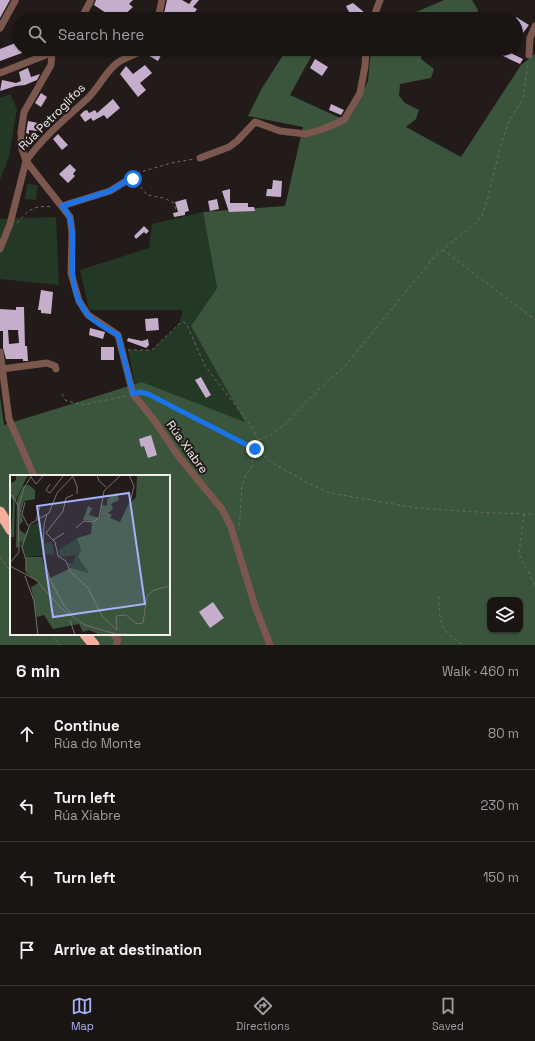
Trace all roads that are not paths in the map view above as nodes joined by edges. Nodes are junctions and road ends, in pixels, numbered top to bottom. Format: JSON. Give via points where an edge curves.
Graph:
{"nodes":[{"id":1,"x":91,"y":0,"type":"edge"},
{"id":2,"x":162,"y":0,"type":"edge"},
{"id":3,"x":380,"y":0,"type":"edge"},
{"id":4,"x":15,"y":1,"type":"edge"},
{"id":5,"x":85,"y":12,"type":"edge"},
{"id":6,"x":159,"y":12,"type":"edge"},
{"id":7,"x":376,"y":12,"type":"edge"},
{"id":8,"x":535,"y":26,"type":"edge"},
{"id":9,"x":0,"y":28,"type":"edge"},
{"id":10,"x":529,"y":55,"type":"road end"},
{"id":11,"x":47,"y":56,"type":"edge"},
{"id":12,"x":52,"y":56,"type":"edge"},
{"id":13,"x":135,"y":56,"type":"edge"},
{"id":14,"x":366,"y":56,"type":"edge"},
{"id":15,"x":0,"y":74,"type":"edge"},
{"id":16,"x":200,"y":158,"type":"road end"},
{"id":17,"x":26,"y":161,"type":"junction"},
{"id":18,"x":131,"y":178,"type":"road end"},
{"id":19,"x":62,"y":206,"type":"junction"},
{"id":20,"x":0,"y":249,"type":"edge"},
{"id":21,"x":0,"y":352,"type":"edge"},
{"id":22,"x":2,"y":369,"type":"junction"},
{"id":23,"x":56,"y":369,"type":"dead end"},
{"id":24,"x":34,"y":475,"type":"edge"},
{"id":25,"x":0,"y":512,"type":"edge"},
{"id":26,"x":10,"y":528,"type":"edge"},
{"id":27,"x":86,"y":635,"type":"edge"},
{"id":28,"x":114,"y":635,"type":"edge"},
{"id":29,"x":94,"y":645,"type":"edge"},
{"id":30,"x":116,"y":645,"type":"edge"},
{"id":31,"x":270,"y":645,"type":"edge"}],
"edges":[{"from":1,"to":5,"type":"street"},
{"from":2,"to":6,"type":"street"},
{"from":3,"to":7,"type":"street"},
{"from":4,"to":9,"type":"street"},
{"from":8,"to":10,"type":"street","via":[[530,38]]},
{"from":11,"to":15,"type":"street"},
{"from":12,"to":17,"type":"street","name":"Rúa Petroglifos","via":[[51,65],[24,112],[21,132]]},
{"from":13,"to":17,"type":"street","name":"Rúa Petroglifos","via":[[117,63],[87,99],[60,122]]},
{"from":14,"to":16,"type":"street","via":[[360,93],[344,120],[306,134],[280,131],[255,122],[229,147]]},
{"from":17,"to":19,"type":"street","name":"Rúa Xiabre"},
{"from":17,"to":20,"type":"street","via":[[10,224]]},
{"from":18,"to":19,"type":"street","via":[[110,191]]},
{"from":19,"to":31,"type":"street","name":"Rúa Xiabre","via":[[70,217],[71,273],[79,301],[88,315],[118,335],[133,394],[178,457],[222,509],[231,527],[255,606]]},
{"from":21,"to":22,"type":"street"},
{"from":22,"to":23,"type":"street","via":[[47,363]]},
{"from":22,"to":24,"type":"street","via":[[9,419]]},
{"from":25,"to":26,"type":"highway"},
{"from":27,"to":29,"type":"highway"},
{"from":28,"to":30,"type":"street","via":[[118,640]]}]}
